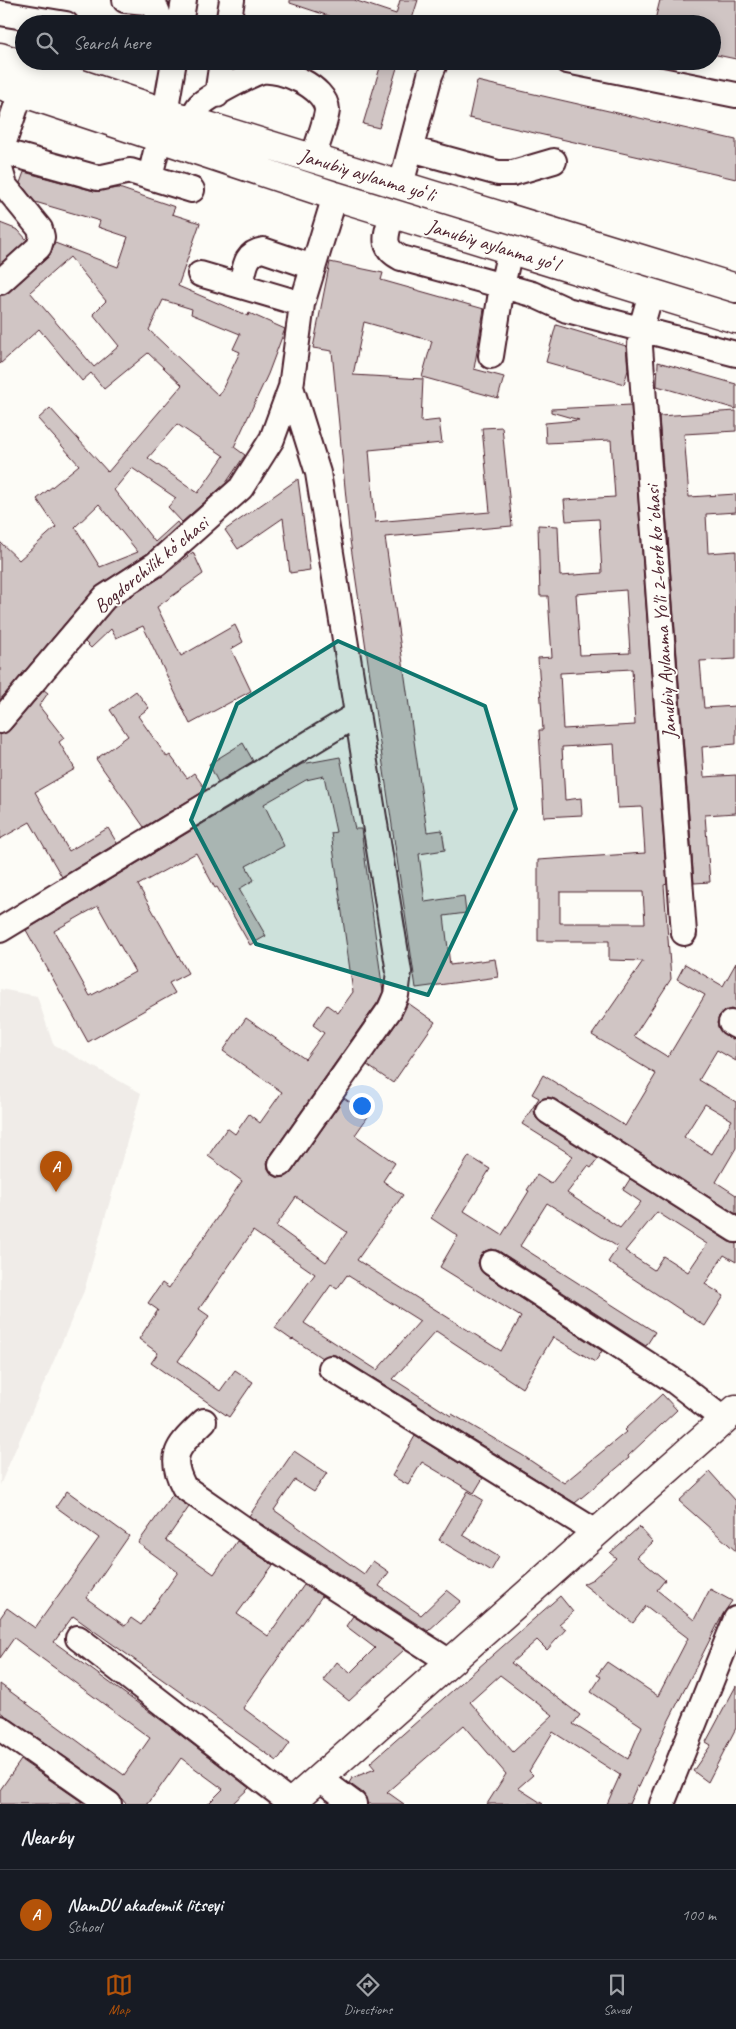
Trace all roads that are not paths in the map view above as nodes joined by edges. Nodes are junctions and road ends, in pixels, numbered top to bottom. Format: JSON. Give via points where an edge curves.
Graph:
{"nodes":[{"id":1,"x":125,"y":0,"type":"edge"},
{"id":2,"x":184,"y":0,"type":"edge"},
{"id":3,"x":232,"y":0,"type":"edge"},
{"id":4,"x":0,"y":12,"type":"edge"},
{"id":5,"x":16,"y":15,"type":"edge"},
{"id":6,"x":158,"y":15,"type":"edge"},
{"id":7,"x":182,"y":15,"type":"edge"},
{"id":8,"x":230,"y":15,"type":"edge"},
{"id":9,"x":0,"y":57,"type":"edge"},
{"id":10,"x":15,"y":63,"type":"edge"},
{"id":11,"x":31,"y":70,"type":"edge"},
{"id":12,"x":172,"y":70,"type":"edge"},
{"id":13,"x":221,"y":70,"type":"edge"},
{"id":14,"x":432,"y":70,"type":"edge"},
{"id":15,"x":612,"y":70,"type":"edge"},
{"id":16,"x":11,"y":89,"type":"edge"},
{"id":17,"x":217,"y":95,"type":"junction"},
{"id":18,"x":736,"y":95,"type":"edge"},
{"id":19,"x":191,"y":121,"type":"junction"},
{"id":20,"x":162,"y":125,"type":"junction"},
{"id":21,"x":2,"y":149,"type":"edge"},
{"id":22,"x":410,"y":149,"type":"junction"},
{"id":23,"x":314,"y":158,"type":"junction"},
{"id":24,"x":554,"y":160,"type":"dead end"},
{"id":25,"x":150,"y":177,"type":"junction"},
{"id":26,"x":401,"y":185,"type":"junction"},
{"id":27,"x":192,"y":190,"type":"dead end"},
{"id":28,"x":334,"y":196,"type":"junction"},
{"id":29,"x":392,"y":214,"type":"junction"},
{"id":30,"x":510,"y":250,"type":"junction"},
{"id":31,"x":313,"y":267,"type":"junction"},
{"id":32,"x":200,"y":274,"type":"dead end"},
{"id":33,"x":0,"y":282,"type":"edge"},
{"id":34,"x":241,"y":286,"type":"junction"},
{"id":35,"x":502,"y":286,"type":"junction"},
{"id":36,"x":736,"y":288,"type":"edge"},
{"id":37,"x":651,"y":293,"type":"junction"},
{"id":38,"x":302,"y":304,"type":"junction"},
{"id":39,"x":736,"y":318,"type":"edge"},
{"id":40,"x":641,"y":328,"type":"junction"},
{"id":41,"x":736,"y":354,"type":"edge"},
{"id":42,"x":491,"y":356,"type":"dead end"},
{"id":43,"x":291,"y":386,"type":"junction"},
{"id":44,"x":356,"y":715,"type":"junction"},
{"id":45,"x":0,"y":720,"type":"edge"},
{"id":46,"x":0,"y":930,"type":"edge"},
{"id":47,"x":684,"y":933,"type":"dead end"},
{"id":48,"x":548,"y":1111,"type":"dead end"},
{"id":49,"x":281,"y":1164,"type":"dead end"},
{"id":50,"x":736,"y":1230,"type":"edge"},
{"id":51,"x":492,"y":1263,"type":"dead end"},
{"id":52,"x":331,"y":1368,"type":"dead end"},
{"id":53,"x":729,"y":1414,"type":"edge"},
{"id":54,"x":204,"y":1421,"type":"dead end"},
{"id":55,"x":596,"y":1532,"type":"junction"},
{"id":56,"x":736,"y":1619,"type":"edge"},
{"id":57,"x":78,"y":1638,"type":"dead end"},
{"id":58,"x":450,"y":1662,"type":"junction"},
{"id":59,"x":0,"y":1728,"type":"edge"},
{"id":60,"x":319,"y":1778,"type":"junction"},
{"id":61,"x":109,"y":1804,"type":"edge"},
{"id":62,"x":291,"y":1804,"type":"edge"},
{"id":63,"x":354,"y":1804,"type":"edge"},
{"id":64,"x":662,"y":1804,"type":"edge"}],
"edges":[{"from":1,"to":6,"type":"street","via":[[155,6]]},
{"from":2,"to":7,"type":"street"},
{"from":3,"to":8,"type":"street"},
{"from":4,"to":5,"type":"street"},
{"from":9,"to":10,"type":"main road","name":"Janubiy aylanma yoʻli"},
{"from":11,"to":20,"type":"main road","name":"Janubiy aylanma yoʻli"},
{"from":12,"to":20,"type":"street"},
{"from":13,"to":17,"type":"street"},
{"from":14,"to":22,"type":"street"},
{"from":15,"to":18,"type":"street"},
{"from":16,"to":20,"type":"main road","name":"Janubiy aylanma yoʻli"},
{"from":16,"to":21,"type":"street"},
{"from":17,"to":19,"type":"street","via":[[201,104]]},
{"from":17,"to":23,"type":"street","via":[[253,75],[270,71],[314,87],[322,96],[327,110]]},
{"from":19,"to":20,"type":"main road","name":"Janubiy aylanma yoʻli"},
{"from":19,"to":23,"type":"main road","name":"Janubiy aylanma yoʻli"},
{"from":20,"to":25,"type":"street"},
{"from":20,"to":28,"type":"main road","name":"Janubiy aylanma yoʻli"},
{"from":21,"to":25,"type":"street","via":[[98,178],[130,170]]},
{"from":21,"to":33,"type":"street","via":[[5,186],[40,229],[42,237],[39,247]]},
{"from":22,"to":24,"type":"street","via":[[498,174],[513,173]]},
{"from":22,"to":26,"type":"street"},
{"from":23,"to":26,"type":"main road","name":"Janubiy aylanma yoʻli"},
{"from":25,"to":27,"type":"street"},
{"from":26,"to":36,"type":"main road","name":"Janubiy aylanma yoʻli"},
{"from":28,"to":29,"type":"main road","name":"Janubiy aylanma yoʻl"},
{"from":28,"to":31,"type":"street","name":"Bogdorchilik koʻchasi"},
{"from":29,"to":30,"type":"main road","name":"Janubiy aylanma yoʻl"},
{"from":29,"to":35,"type":"street","via":[[385,239],[393,254]]},
{"from":30,"to":35,"type":"street"},
{"from":30,"to":37,"type":"main road","name":"Janubiy aylanma yoʻl"},
{"from":31,"to":34,"type":"street","via":[[263,250],[255,251],[249,256]]},
{"from":31,"to":38,"type":"street","name":"Bogdorchilik koʻchasi"},
{"from":32,"to":34,"type":"street"},
{"from":34,"to":38,"type":"street"},
{"from":35,"to":40,"type":"street","via":[[532,294],[567,310]]},
{"from":35,"to":42,"type":"street"},
{"from":37,"to":39,"type":"main road"},
{"from":37,"to":40,"type":"street","name":"Janubiy Аylanma Yo'li 2-berk koʼchasi"},
{"from":38,"to":43,"type":"street","name":"Bogdorchilik koʻchasi"},
{"from":40,"to":41,"type":"street"},
{"from":40,"to":47,"type":"street","name":"Janubiy Аylanma Yo'li 2-berk koʼchasi"},
{"from":43,"to":44,"type":"street","via":[[318,473]]},
{"from":43,"to":45,"type":"street","name":"Bogdorchilik koʻchasi","via":[[272,440],[241,488],[156,564],[105,597]]},
{"from":44,"to":46,"type":"street"},
{"from":44,"to":49,"type":"street","via":[[399,983],[390,1009]]},
{"from":48,"to":50,"type":"street"},
{"from":51,"to":53,"type":"street"},
{"from":52,"to":55,"type":"street"},
{"from":53,"to":55,"type":"main road"},
{"from":54,"to":58,"type":"street","via":[[180,1445],[177,1474],[184,1487],[266,1544]]},
{"from":55,"to":58,"type":"main road"},
{"from":56,"to":64,"type":"street"},
{"from":57,"to":62,"type":"street"},
{"from":58,"to":60,"type":"main road"},
{"from":59,"to":61,"type":"street"},
{"from":60,"to":62,"type":"main road"},
{"from":60,"to":63,"type":"street"}]}
